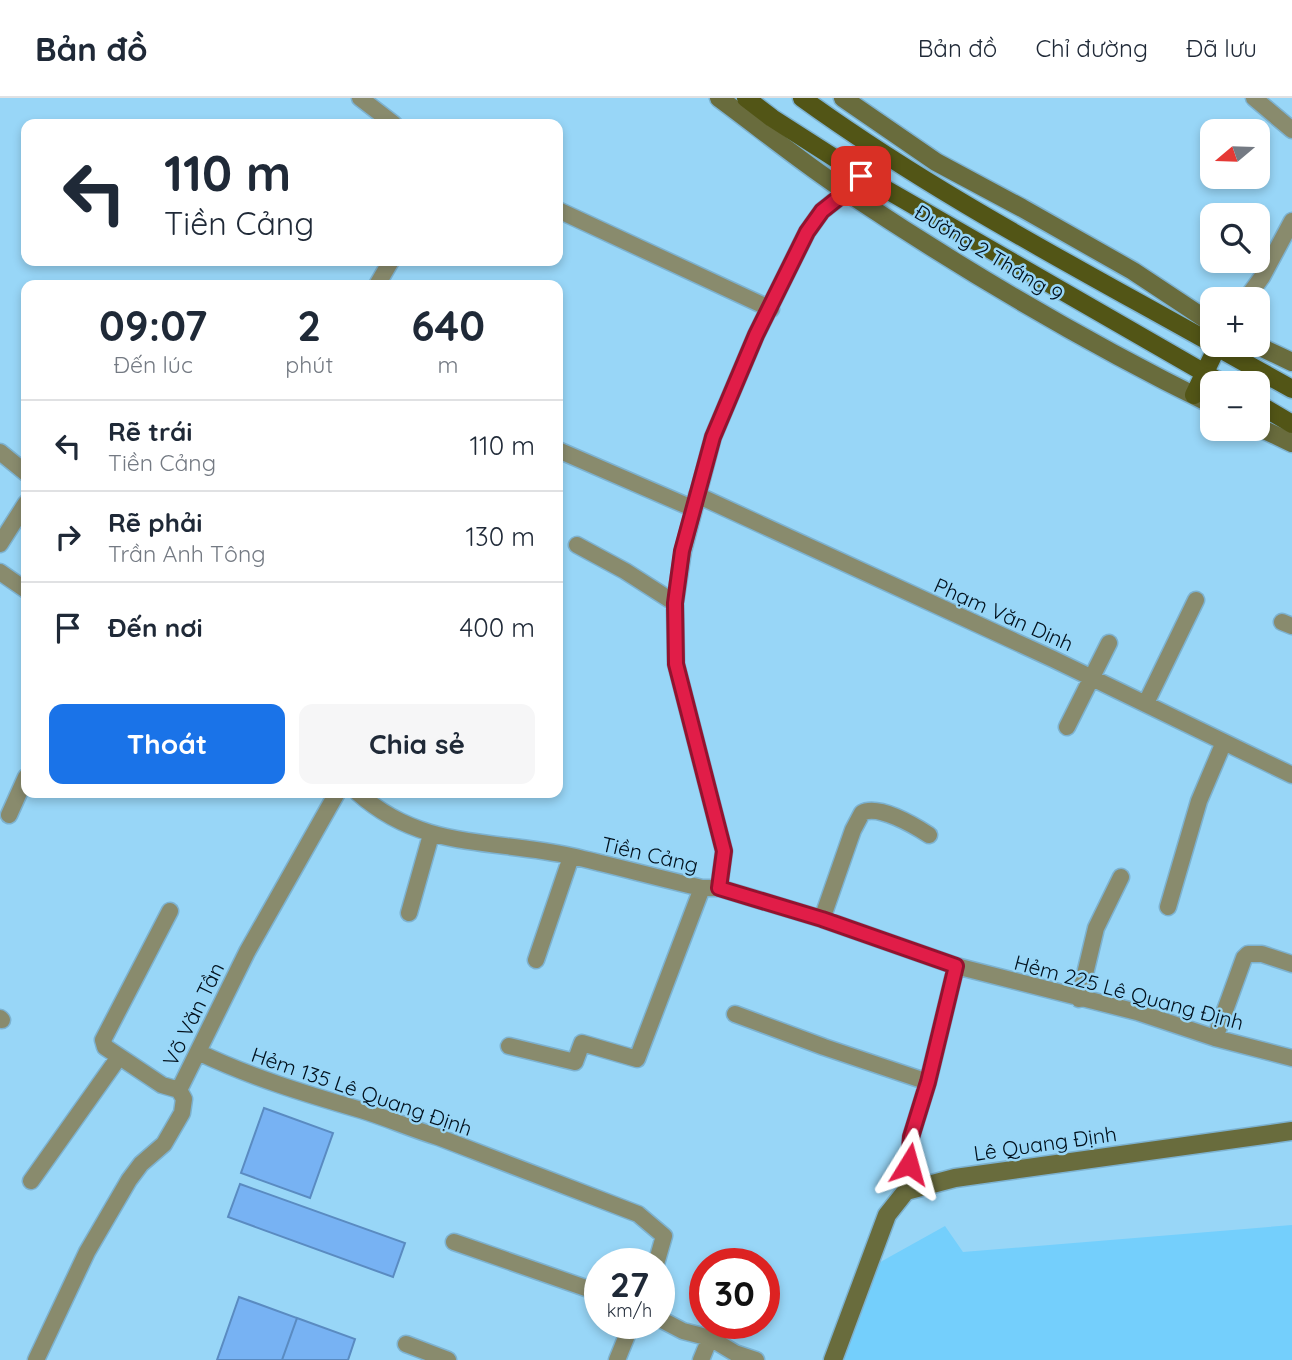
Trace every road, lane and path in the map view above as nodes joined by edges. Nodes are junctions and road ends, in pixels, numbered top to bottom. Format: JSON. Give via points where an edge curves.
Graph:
{"nodes":[{"id":1,"x":360,"y":98,"type":"edge"},
{"id":2,"x":719,"y":98,"type":"edge"},
{"id":3,"x":746,"y":98,"type":"edge"},
{"id":4,"x":802,"y":98,"type":"edge"},
{"id":5,"x":843,"y":98,"type":"edge"},
{"id":6,"x":1254,"y":98,"type":"edge"},
{"id":7,"x":387,"y":119,"type":"edge"},
{"id":8,"x":768,"y":124,"type":"junction"},
{"id":9,"x":1292,"y":130,"type":"edge"},
{"id":10,"x":861,"y":176,"type":"junction"},
{"id":11,"x":846,"y":192,"type":"junction"},
{"id":12,"x":563,"y":212,"type":"edge"},
{"id":13,"x":1292,"y":221,"type":"edge"},
{"id":14,"x":1255,"y":287,"type":"edge"},
{"id":15,"x":771,"y":309,"type":"junction"},
{"id":16,"x":1200,"y":315,"type":"edge"},
{"id":17,"x":1200,"y":337,"type":"edge"},
{"id":18,"x":1270,"y":352,"type":"edge"},
{"id":19,"x":1236,"y":357,"type":"edge"},
{"id":20,"x":1292,"y":362,"type":"edge"},
{"id":21,"x":1202,"y":371,"type":"edge"},
{"id":22,"x":1200,"y":383,"type":"edge"},
{"id":23,"x":1292,"y":389,"type":"edge"},
{"id":24,"x":1194,"y":395,"type":"junction"},
{"id":25,"x":1200,"y":398,"type":"edge"},
{"id":26,"x":1270,"y":411,"type":"edge"},
{"id":27,"x":1292,"y":424,"type":"edge"},
{"id":28,"x":1270,"y":433,"type":"edge"},
{"id":29,"x":1292,"y":443,"type":"edge"},
{"id":30,"x":0,"y":452,"type":"edge"},
{"id":31,"x":563,"y":452,"type":"edge"},
{"id":32,"x":21,"y":469,"type":"edge"},
{"id":33,"x":695,"y":502,"type":"junction"},
{"id":34,"x":21,"y":511,"type":"edge"},
{"id":35,"x":0,"y":544,"type":"edge"},
{"id":36,"x":577,"y":545,"type":"dead end"},
{"id":37,"x":0,"y":572,"type":"edge"},
{"id":38,"x":21,"y":587,"type":"edge"},
{"id":39,"x":1196,"y":600,"type":"dead end"},
{"id":40,"x":675,"y":603,"type":"junction"},
{"id":41,"x":1110,"y":643,"type":"dead end"},
{"id":42,"x":1092,"y":677,"type":"junction"},
{"id":43,"x":1146,"y":703,"type":"junction"},
{"id":44,"x":1067,"y":727,"type":"dead end"},
{"id":45,"x":1224,"y":742,"type":"junction"},
{"id":46,"x":1292,"y":775,"type":"edge"},
{"id":47,"x":21,"y":788,"type":"edge"},
{"id":48,"x":334,"y":798,"type":"edge"},
{"id":49,"x":365,"y":798,"type":"edge"},
{"id":50,"x":9,"y":815,"type":"dead end"},
{"id":51,"x":431,"y":835,"type":"junction"},
{"id":52,"x":929,"y":835,"type":"dead end"},
{"id":53,"x":572,"y":857,"type":"junction"},
{"id":54,"x":1121,"y":877,"type":"dead end"},
{"id":55,"x":702,"y":888,"type":"junction"},
{"id":56,"x":719,"y":888,"type":"junction"},
{"id":57,"x":1168,"y":907,"type":"dead end"},
{"id":58,"x":170,"y":911,"type":"dead end"},
{"id":59,"x":409,"y":913,"type":"dead end"},
{"id":60,"x":822,"y":919,"type":"junction"},
{"id":61,"x":536,"y":960,"type":"dead end"},
{"id":62,"x":1292,"y":964,"type":"edge"},
{"id":63,"x":956,"y":966,"type":"junction"},
{"id":64,"x":1079,"y":999,"type":"junction"},
{"id":65,"x":735,"y":1014,"type":"dead end"},
{"id":66,"x":1215,"y":1038,"type":"junction"},
{"id":67,"x":509,"y":1046,"type":"dead end"},
{"id":68,"x":198,"y":1052,"type":"junction"},
{"id":69,"x":120,"y":1057,"type":"junction"},
{"id":70,"x":1292,"y":1058,"type":"edge"},
{"id":71,"x":928,"y":1082,"type":"junction"},
{"id":72,"x":179,"y":1090,"type":"junction"},
{"id":73,"x":1292,"y":1131,"type":"edge"},
{"id":74,"x":31,"y":1181,"type":"dead end"},
{"id":75,"x":906,"y":1191,"type":"junction"},
{"id":76,"x":454,"y":1242,"type":"dead end"},
{"id":77,"x":661,"y":1248,"type":"edge"},
{"id":78,"x":584,"y":1287,"type":"edge"},
{"id":79,"x":626,"y":1339,"type":"edge"},
{"id":80,"x":710,"y":1339,"type":"edge"},
{"id":81,"x":712,"y":1339,"type":"edge"},
{"id":82,"x":405,"y":1343,"type":"dead end"},
{"id":83,"x":36,"y":1360,"type":"edge"},
{"id":84,"x":448,"y":1360,"type":"edge"},
{"id":85,"x":617,"y":1360,"type":"edge"},
{"id":86,"x":701,"y":1360,"type":"edge"},
{"id":87,"x":756,"y":1360,"type":"edge"},
{"id":88,"x":833,"y":1360,"type":"edge"}],
"edges":[{"from":1,"to":7,"type":"street"},
{"from":2,"to":8,"type":"main road","name":"Đường 2 Tháng 9"},
{"from":3,"to":8,"type":"main road","name":"Đường 2 Tháng 9"},
{"from":4,"to":17,"type":"main road","name":"Đường 2 Tháng 9","via":[[952,197]]},
{"from":5,"to":16,"type":"main road","via":[[936,162],[1133,271]]},
{"from":6,"to":9,"type":"street"},
{"from":8,"to":10,"type":"main road","name":"Đường 2 Tháng 9"},
{"from":8,"to":11,"type":"main road","name":"Đường 2 Tháng 9"},
{"from":10,"to":11,"type":"street"},
{"from":10,"to":21,"type":"main road","name":"Đường 2 Tháng 9"},
{"from":11,"to":15,"type":"street","via":[[822,211],[807,232]]},
{"from":11,"to":24,"type":"main road","name":"Đường 2 Tháng 9","via":[[1120,359]]},
{"from":12,"to":15,"type":"street"},
{"from":13,"to":14,"type":"street"},
{"from":15,"to":33,"type":"street","via":[[713,437]]},
{"from":18,"to":20,"type":"main road"},
{"from":19,"to":23,"type":"main road","name":"Đường 2 Tháng 9"},
{"from":22,"to":24,"type":"main road"},
{"from":24,"to":25,"type":"main road","name":"Đường 2 Tháng 9"},
{"from":26,"to":27,"type":"main road"},
{"from":28,"to":29,"type":"main road"},
{"from":30,"to":32,"type":"street"},
{"from":31,"to":33,"type":"street","name":"Phạm Văn Dinh"},
{"from":33,"to":40,"type":"street"},
{"from":33,"to":42,"type":"street","name":"Phạm Văn Dinh"},
{"from":34,"to":35,"type":"street"},
{"from":36,"to":40,"type":"street"},
{"from":37,"to":38,"type":"street"},
{"from":39,"to":43,"type":"street"},
{"from":40,"to":56,"type":"street","via":[[676,664],[724,851]]},
{"from":41,"to":42,"type":"street"},
{"from":42,"to":43,"type":"street","name":"Phạm Văn Dinh"},
{"from":42,"to":44,"type":"street"},
{"from":43,"to":45,"type":"street","name":"Phạm Văn Dinh"},
{"from":45,"to":46,"type":"street","name":"Phạm Văn Dinh"},
{"from":45,"to":57,"type":"street","via":[[1199,801]]},
{"from":47,"to":50,"type":"street"},
{"from":48,"to":68,"type":"street","name":"Võ Văn Tần","via":[[247,952]]},
{"from":49,"to":51,"type":"street","name":"Tiền Cảng","via":[[400,822]]},
{"from":51,"to":53,"type":"street","name":"Tiền Cảng"},
{"from":51,"to":59,"type":"street"},
{"from":52,"to":60,"type":"street","via":[[873,809],[862,813]]},
{"from":53,"to":55,"type":"street","name":"Tiền Cảng"},
{"from":53,"to":61,"type":"street"},
{"from":54,"to":64,"type":"street","via":[[1096,929]]},
{"from":55,"to":56,"type":"street","name":"Tiền Cảng"},
{"from":55,"to":67,"type":"street","via":[[637,1059],[582,1043],[575,1062]]},
{"from":56,"to":60,"type":"street","name":"Tiền Cảng"},
{"from":58,"to":69,"type":"street","via":[[103,1040],[105,1047]]},
{"from":60,"to":63,"type":"street","name":"Tiền Cảng"},
{"from":62,"to":66,"type":"street","via":[[1248,954]]},
{"from":63,"to":64,"type":"street","name":"Hẻm 225 Lê Quang Định"},
{"from":63,"to":71,"type":"street"},
{"from":64,"to":66,"type":"street","name":"Hẻm 225 Lê Quang Định"},
{"from":65,"to":71,"type":"street"},
{"from":66,"to":70,"type":"street","name":"Hẻm 225 Lê Quang Định"},
{"from":68,"to":72,"type":"street","name":"Võ Văn Tần"},
{"from":68,"to":77,"type":"street","name":"Hẻm 135 Lê Quang Định","via":[[617,1205],[648,1220],[664,1236]]},
{"from":69,"to":72,"type":"street","via":[[162,1085]]},
{"from":69,"to":74,"type":"street"},
{"from":71,"to":75,"type":"street","via":[[911,1137]]},
{"from":72,"to":83,"type":"street","name":"Võ Văn Tần","via":[[184,1099],[182,1113],[164,1144],[129,1180]]},
{"from":73,"to":75,"type":"main road","name":"Lê Quang Định","via":[[955,1178]]},
{"from":75,"to":88,"type":"main road","via":[[887,1215]]},
{"from":76,"to":78,"type":"street"},
{"from":79,"to":85,"type":"street"},
{"from":80,"to":86,"type":"street"},
{"from":81,"to":87,"type":"street"},
{"from":82,"to":84,"type":"street"}]}
